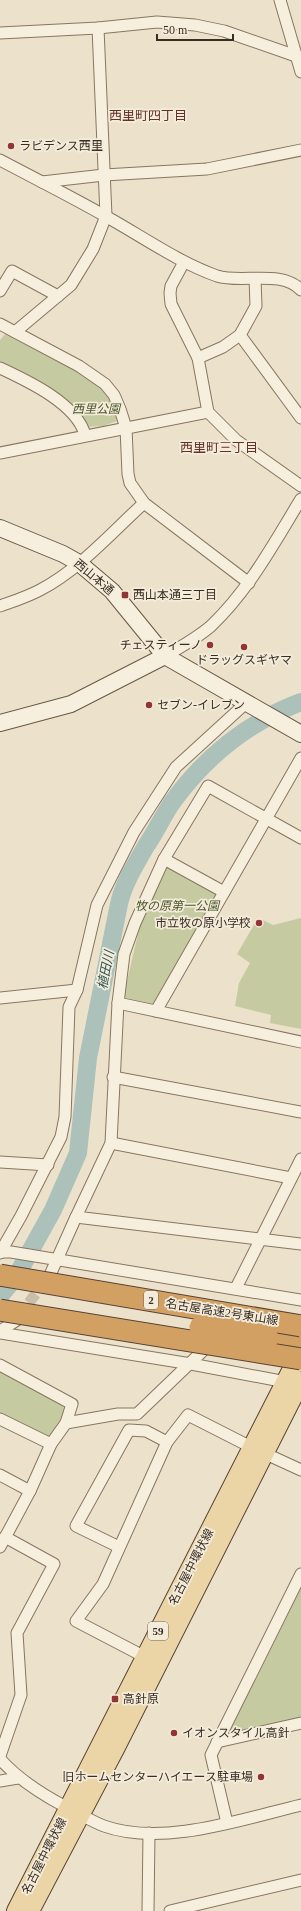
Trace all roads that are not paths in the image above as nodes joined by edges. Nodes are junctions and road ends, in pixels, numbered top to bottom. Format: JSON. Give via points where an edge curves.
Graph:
{"nodes":[{"id":1,"x":280,"y":0,"type":"edge"},
{"id":2,"x":98,"y":28,"type":"junction"},
{"id":3,"x":0,"y":32,"type":"edge"},
{"id":4,"x":296,"y":56,"type":"junction"},
{"id":5,"x":301,"y":72,"type":"edge"},
{"id":6,"x":301,"y":150,"type":"edge"},
{"id":7,"x":0,"y":160,"type":"edge"},
{"id":8,"x":104,"y":175,"type":"junction"},
{"id":9,"x":42,"y":182,"type":"junction"},
{"id":10,"x":106,"y":216,"type":"junction"},
{"id":11,"x":184,"y":262,"type":"junction"},
{"id":12,"x":255,"y":279,"type":"junction"},
{"id":13,"x":301,"y":290,"type":"edge"},
{"id":14,"x":0,"y":291,"type":"edge"},
{"id":15,"x":58,"y":296,"type":"junction"},
{"id":16,"x":0,"y":324,"type":"edge"},
{"id":17,"x":15,"y":332,"type":"junction"},
{"id":18,"x":240,"y":335,"type":"junction"},
{"id":19,"x":198,"y":358,"type":"junction"},
{"id":20,"x":0,"y":368,"type":"edge"},
{"id":21,"x":208,"y":412,"type":"junction"},
{"id":22,"x":301,"y":418,"type":"edge"},
{"id":23,"x":126,"y":428,"type":"junction"},
{"id":24,"x":85,"y":436,"type":"junction"},
{"id":25,"x":0,"y":453,"type":"edge"},
{"id":26,"x":301,"y":486,"type":"edge"},
{"id":27,"x":301,"y":499,"type":"edge"},
{"id":28,"x":144,"y":503,"type":"junction"},
{"id":29,"x":0,"y":528,"type":"edge"},
{"id":30,"x":79,"y":563,"type":"junction"},
{"id":31,"x":249,"y":583,"type":"junction"},
{"id":32,"x":0,"y":606,"type":"edge"},
{"id":33,"x":165,"y":656,"type":"junction"},
{"id":34,"x":247,"y":704,"type":"junction"},
{"id":35,"x":0,"y":723,"type":"edge"},
{"id":36,"x":301,"y":734,"type":"edge"},
{"id":37,"x":301,"y":758,"type":"edge"},
{"id":38,"x":267,"y":819,"type":"junction"},
{"id":39,"x":301,"y":838,"type":"edge"},
{"id":40,"x":164,"y":859,"type":"junction"},
{"id":41,"x":224,"y":892,"type":"junction"},
{"id":42,"x":77,"y":990,"type":"junction"},
{"id":43,"x":0,"y":998,"type":"edge"},
{"id":44,"x":118,"y":1003,"type":"junction"},
{"id":45,"x":156,"y":1011,"type":"junction"},
{"id":46,"x":301,"y":1042,"type":"edge"},
{"id":47,"x":113,"y":1077,"type":"junction"},
{"id":48,"x":301,"y":1112,"type":"edge"},
{"id":49,"x":112,"y":1142,"type":"junction"},
{"id":50,"x":301,"y":1160,"type":"edge"},
{"id":51,"x":0,"y":1162,"type":"edge"},
{"id":52,"x":48,"y":1165,"type":"junction"},
{"id":53,"x":292,"y":1178,"type":"junction"},
{"id":54,"x":76,"y":1217,"type":"junction"},
{"id":55,"x":260,"y":1240,"type":"junction"},
{"id":56,"x":301,"y":1244,"type":"edge"},
{"id":57,"x":3,"y":1252,"type":"edge"},
{"id":58,"x":51,"y":1259,"type":"junction"},
{"id":59,"x":0,"y":1275,"type":"edge"},
{"id":60,"x":50,"y":1275,"type":"tunnel mouth"},
{"id":61,"x":0,"y":1285,"type":"edge"},
{"id":62,"x":236,"y":1288,"type":"junction"},
{"id":63,"x":0,"y":1296,"type":"edge"},
{"id":64,"x":301,"y":1300,"type":"edge"},
{"id":65,"x":8,"y":1314,"type":"edge"},
{"id":66,"x":301,"y":1326,"type":"edge"},
{"id":67,"x":0,"y":1332,"type":"edge"},
{"id":68,"x":270,"y":1334,"type":"junction"},
{"id":69,"x":301,"y":1335,"type":"edge"},
{"id":70,"x":221,"y":1336,"type":"dead end"},
{"id":71,"x":301,"y":1346,"type":"edge"},
{"id":72,"x":301,"y":1351,"type":"edge"},
{"id":73,"x":301,"y":1359,"type":"edge"},
{"id":74,"x":191,"y":1364,"type":"junction"},
{"id":75,"x":0,"y":1365,"type":"edge"},
{"id":76,"x":296,"y":1386,"type":"edge"},
{"id":77,"x":0,"y":1419,"type":"edge"},
{"id":78,"x":66,"y":1423,"type":"junction"},
{"id":79,"x":167,"y":1442,"type":"junction"},
{"id":80,"x":51,"y":1444,"type":"junction"},
{"id":81,"x":257,"y":1450,"type":"junction"},
{"id":82,"x":301,"y":1470,"type":"edge"},
{"id":83,"x":0,"y":1475,"type":"edge"},
{"id":84,"x":30,"y":1491,"type":"junction"},
{"id":85,"x":2,"y":1542,"type":"edge"},
{"id":86,"x":119,"y":1547,"type":"junction"},
{"id":87,"x":301,"y":1574,"type":"edge"},
{"id":88,"x":145,"y":1657,"type":"junction"},
{"id":89,"x":301,"y":1723,"type":"edge"},
{"id":90,"x":217,"y":1742,"type":"junction"},
{"id":91,"x":0,"y":1756,"type":"edge"},
{"id":92,"x":0,"y":1759,"type":"edge"},
{"id":93,"x":18,"y":1778,"type":"junction"},
{"id":94,"x":0,"y":1781,"type":"edge"},
{"id":95,"x":301,"y":1806,"type":"edge"},
{"id":96,"x":74,"y":1811,"type":"junction"},
{"id":97,"x":227,"y":1823,"type":"junction"},
{"id":98,"x":149,"y":1833,"type":"junction"},
{"id":99,"x":301,"y":1880,"type":"edge"},
{"id":100,"x":16,"y":1911,"type":"edge"},
{"id":101,"x":30,"y":1911,"type":"edge"},
{"id":102,"x":148,"y":1911,"type":"edge"},
{"id":103,"x":170,"y":1911,"type":"edge"}],
"edges":[{"from":1,"to":4,"type":"street"},
{"from":2,"to":3,"type":"street"},
{"from":2,"to":4,"type":"street","via":[[157,22],[195,25],[224,30]]},
{"from":2,"to":8,"type":"street"},
{"from":4,"to":5,"type":"street"},
{"from":6,"to":8,"type":"street","via":[[207,169]]},
{"from":7,"to":9,"type":"street"},
{"from":8,"to":9,"type":"street"},
{"from":8,"to":10,"type":"street"},
{"from":9,"to":10,"type":"street"},
{"from":10,"to":11,"type":"street"},
{"from":10,"to":15,"type":"street","via":[[93,249],[71,286]]},
{"from":11,"to":12,"type":"street","via":[[218,276]]},
{"from":11,"to":19,"type":"street","via":[[171,286],[171,304]]},
{"from":12,"to":13,"type":"street","via":[[274,278],[296,284]]},
{"from":12,"to":18,"type":"street","via":[[256,306]]},
{"from":14,"to":15,"type":"street","via":[[12,271]]},
{"from":15,"to":17,"type":"street"},
{"from":16,"to":17,"type":"street"},
{"from":17,"to":23,"type":"street","via":[[79,366],[105,384],[114,395]]},
{"from":18,"to":19,"type":"street","via":[[223,347]]},
{"from":18,"to":22,"type":"street"},
{"from":19,"to":21,"type":"street"},
{"from":20,"to":24,"type":"street","via":[[64,404],[82,426]]},
{"from":21,"to":23,"type":"street"},
{"from":21,"to":26,"type":"street","via":[[236,440]]},
{"from":23,"to":24,"type":"street"},
{"from":23,"to":28,"type":"street","via":[[130,483]]},
{"from":24,"to":25,"type":"street"},
{"from":27,"to":31,"type":"street"},
{"from":28,"to":30,"type":"street"},
{"from":28,"to":31,"type":"street"},
{"from":29,"to":30,"type":"street","name":"西山本通"},
{"from":30,"to":32,"type":"street","via":[[41,590]]},
{"from":30,"to":33,"type":"street","name":"西山本通","via":[[112,591]]},
{"from":31,"to":33,"type":"street","via":[[211,626]]},
{"from":33,"to":34,"type":"street"},
{"from":33,"to":35,"type":"street","via":[[71,704]]},
{"from":34,"to":36,"type":"street"},
{"from":34,"to":42,"type":"street","via":[[176,767],[134,832],[97,905]]},
{"from":37,"to":38,"type":"street"},
{"from":38,"to":39,"type":"street"},
{"from":38,"to":40,"type":"street","via":[[208,786]]},
{"from":38,"to":41,"type":"street"},
{"from":40,"to":41,"type":"street"},
{"from":40,"to":44,"type":"street","via":[[124,954]]},
{"from":41,"to":45,"type":"street"},
{"from":42,"to":43,"type":"street"},
{"from":42,"to":52,"type":"street","via":[[69,1007],[63,1130]]},
{"from":44,"to":45,"type":"street"},
{"from":44,"to":47,"type":"street"},
{"from":45,"to":46,"type":"street"},
{"from":47,"to":48,"type":"street"},
{"from":47,"to":49,"type":"street"},
{"from":49,"to":53,"type":"street"},
{"from":49,"to":54,"type":"street"},
{"from":50,"to":53,"type":"street"},
{"from":51,"to":52,"type":"street"},
{"from":52,"to":57,"type":"street"},
{"from":53,"to":55,"type":"street"},
{"from":54,"to":55,"type":"street"},
{"from":54,"to":58,"type":"street"},
{"from":55,"to":56,"type":"street"},
{"from":55,"to":62,"type":"street"},
{"from":57,"to":58,"type":"street"},
{"from":58,"to":60,"type":"street"},
{"from":58,"to":62,"type":"street"},
{"from":59,"to":66,"type":"highway","name":"名古屋高速2号東山線","number":"2","bridge":true},
{"from":61,"to":68,"type":"highway"},
{"from":62,"to":64,"type":"street"},
{"from":63,"to":68,"type":"highway","bridge":true},
{"from":65,"to":67,"type":"street"},
{"from":65,"to":73,"type":"highway","bridge":true},
{"from":67,"to":74,"type":"street"},
{"from":68,"to":69,"type":"highway"},
{"from":68,"to":71,"type":"highway"},
{"from":70,"to":74,"type":"street","via":[[204,1348]]},
{"from":72,"to":76,"type":"main road","name":"名古屋中環状線","number":"59"},
{"from":74,"to":76,"type":"street"},
{"from":74,"to":78,"type":"street","via":[[137,1414],[118,1414]]},
{"from":75,"to":78,"type":"street","via":[[72,1404]]},
{"from":76,"to":81,"type":"main road","name":"名古屋中環状線","number":"59"},
{"from":77,"to":80,"type":"street"},
{"from":78,"to":80,"type":"street"},
{"from":79,"to":81,"type":"street","via":[[188,1415]]},
{"from":79,"to":86,"type":"street"},
{"from":79,"to":86,"type":"street","via":[[146,1431],[129,1430],[76,1526]]},
{"from":80,"to":84,"type":"street"},
{"from":81,"to":82,"type":"street"},
{"from":81,"to":88,"type":"main road","name":"名古屋中環状線","number":"59"},
{"from":81,"to":96,"type":"main road","name":"名古屋中環状線","number":"59","via":[[114,1748]]},
{"from":83,"to":84,"type":"street"},
{"from":84,"to":85,"type":"street"},
{"from":85,"to":91,"type":"street","via":[[54,1564],[17,1633],[21,1695]]},
{"from":86,"to":88,"type":"street","via":[[103,1584],[76,1622]]},
{"from":87,"to":90,"type":"street"},
{"from":88,"to":96,"type":"main road","name":"名古屋中環状線","number":"59"},
{"from":89,"to":90,"type":"street"},
{"from":90,"to":97,"type":"street","via":[[211,1755]]},
{"from":92,"to":93,"type":"street"},
{"from":93,"to":94,"type":"street"},
{"from":93,"to":96,"type":"street"},
{"from":95,"to":97,"type":"street"},
{"from":96,"to":98,"type":"street","via":[[105,1826]]},
{"from":96,"to":100,"type":"main road","name":"名古屋中環状線","number":"59"},
{"from":96,"to":101,"type":"main road","name":"名古屋中環状線","number":"59"},
{"from":97,"to":98,"type":"street","via":[[184,1833]]},
{"from":98,"to":102,"type":"street"},
{"from":99,"to":103,"type":"street"}]}
